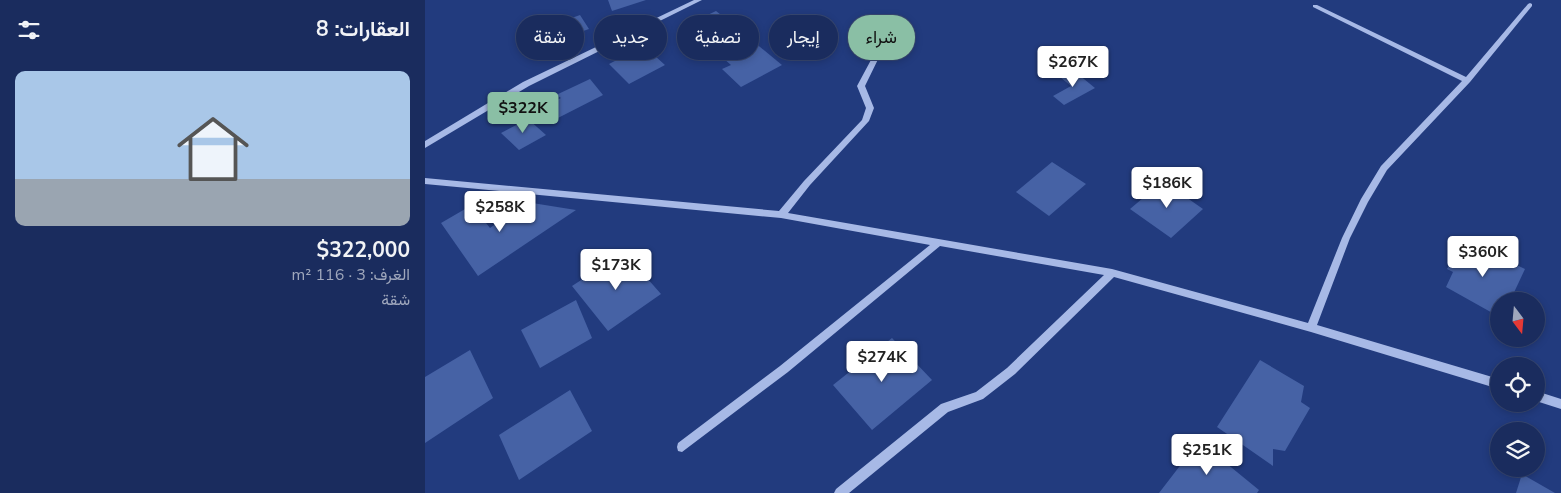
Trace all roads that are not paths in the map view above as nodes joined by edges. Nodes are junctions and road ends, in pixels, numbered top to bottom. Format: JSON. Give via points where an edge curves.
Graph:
{"nodes":[{"id":1,"x":699,"y":0,"type":"edge"},
{"id":2,"x":1529,"y":5,"type":"dead end"},
{"id":3,"x":1315,"y":6,"type":"dead end"},
{"id":4,"x":874,"y":60,"type":"edge"},
{"id":5,"x":1467,"y":80,"type":"junction"},
{"id":6,"x":425,"y":145,"type":"edge"},
{"id":7,"x":425,"y":181,"type":"edge"},
{"id":8,"x":781,"y":215,"type":"junction"},
{"id":9,"x":938,"y":243,"type":"junction"},
{"id":10,"x":1112,"y":273,"type":"junction"},
{"id":11,"x":1311,"y":328,"type":"junction"},
{"id":12,"x":1490,"y":381,"type":"edge"},
{"id":13,"x":1545,"y":399,"type":"edge"},
{"id":14,"x":1561,"y":404,"type":"edge"},
{"id":15,"x":682,"y":447,"type":"dead end"},
{"id":16,"x":839,"y":493,"type":"edge"}],
"edges":[{"from":1,"to":6,"type":"street","via":[[526,84]]},
{"from":2,"to":5,"type":"street"},
{"from":3,"to":5,"type":"street"},
{"from":4,"to":8,"type":"street","via":[[861,86],[870,108],[865,121]]},
{"from":5,"to":11,"type":"street","via":[[1384,168],[1346,238]]},
{"from":7,"to":8,"type":"street"},
{"from":8,"to":9,"type":"street"},
{"from":9,"to":10,"type":"street"},
{"from":9,"to":15,"type":"street","via":[[766,384]]},
{"from":10,"to":11,"type":"street"},
{"from":10,"to":16,"type":"street","via":[[1011,370],[979,396],[945,408]]},
{"from":11,"to":12,"type":"street"},
{"from":13,"to":14,"type":"street"}]}
